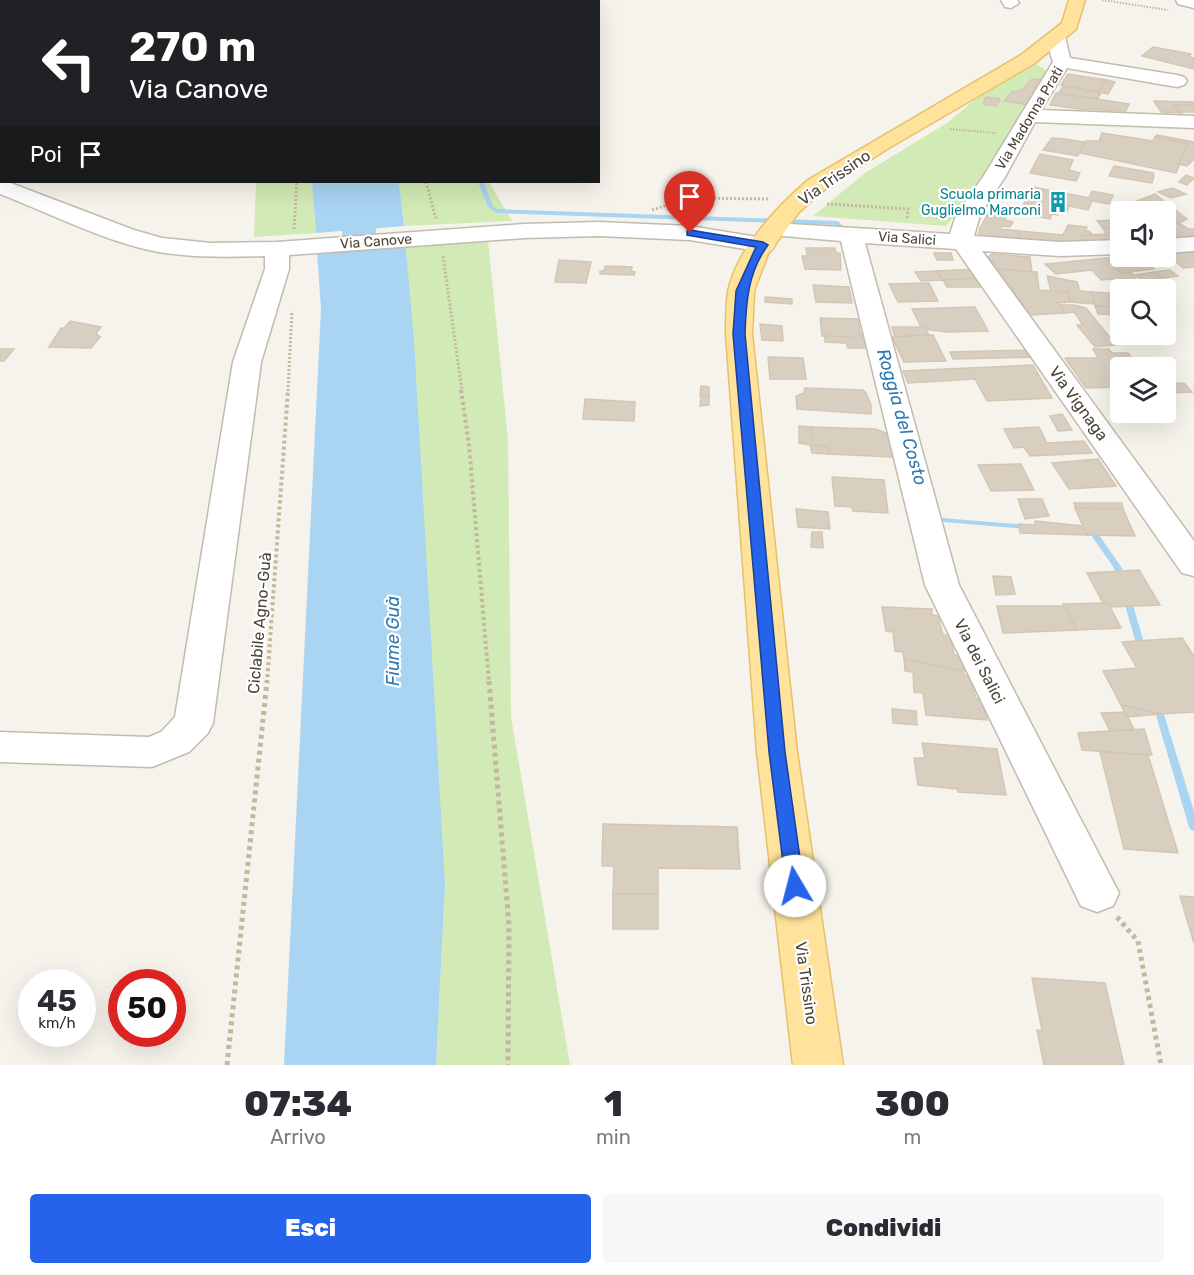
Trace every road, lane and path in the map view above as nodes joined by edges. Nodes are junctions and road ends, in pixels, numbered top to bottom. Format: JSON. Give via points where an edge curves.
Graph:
{"nodes":[{"id":1,"x":1102,"y":0,"type":"edge"},
{"id":2,"x":1193,"y":2,"type":"edge"},
{"id":3,"x":1179,"y":6,"type":"edge"},
{"id":4,"x":1065,"y":41,"type":"edge"},
{"id":5,"x":1177,"y":81,"type":"dead end"},
{"id":6,"x":1028,"y":116,"type":"junction"},
{"id":7,"x":1194,"y":122,"type":"edge"},
{"id":8,"x":941,"y":134,"type":"dead end"},
{"id":9,"x":1018,"y":135,"type":"junction"},
{"id":10,"x":297,"y":183,"type":"edge"},
{"id":11,"x":426,"y":183,"type":"edge"},
{"id":12,"x":0,"y":186,"type":"edge"},
{"id":13,"x":833,"y":198,"type":"dead end"},
{"id":14,"x":791,"y":231,"type":"dead end"},
{"id":15,"x":851,"y":234,"type":"junction"},
{"id":16,"x":429,"y":237,"type":"junction"},
{"id":17,"x":905,"y":238,"type":"junction"},
{"id":18,"x":963,"y":242,"type":"junction"},
{"id":19,"x":1194,"y":244,"type":"edge"},
{"id":20,"x":763,"y":245,"type":"junction"},
{"id":21,"x":1176,"y":245,"type":"edge"},
{"id":22,"x":1110,"y":247,"type":"edge"},
{"id":23,"x":285,"y":248,"type":"junction"},
{"id":24,"x":292,"y":307,"type":"dead end"},
{"id":25,"x":1189,"y":549,"type":"edge"},
{"id":26,"x":0,"y":747,"type":"edge"},
{"id":27,"x":1097,"y":893,"type":"joint"},
{"id":28,"x":227,"y":1065,"type":"edge"},
{"id":29,"x":508,"y":1065,"type":"edge"},
{"id":30,"x":818,"y":1065,"type":"edge"},
{"id":31,"x":1161,"y":1065,"type":"edge"}],
"edges":[{"from":1,"to":3,"type":"path"},
{"from":2,"to":3,"type":"street"},
{"from":4,"to":5,"type":"street"},
{"from":4,"to":6,"type":"street","name":"Via Madonna Prati"},
{"from":4,"to":20,"type":"main road","name":"Via Trissino","via":[[816,185],[791,207]]},
{"from":6,"to":7,"type":"street"},
{"from":6,"to":9,"type":"street","name":"Via Madonna Prati"},
{"from":8,"to":9,"type":"path","via":[[951,128]]},
{"from":9,"to":18,"type":"street","name":"Via Madonna Prati","via":[[968,215]]},
{"from":10,"to":23,"type":"path"},
{"from":11,"to":16,"type":"path"},
{"from":12,"to":23,"type":"street","name":"Via Canove","via":[[160,245],[211,250]]},
{"from":13,"to":17,"type":"path","via":[[823,204],[908,209]]},
{"from":14,"to":15,"type":"street","name":"Via Salici"},
{"from":15,"to":17,"type":"street","name":"Via Salici"},
{"from":15,"to":27,"type":"street","name":"Via dei Salici","via":[[942,585]]},
{"from":16,"to":20,"type":"street","name":"Via Canove","via":[[599,229],[690,233]]},
{"from":16,"to":23,"type":"street","name":"Via Canove"},
{"from":16,"to":29,"type":"path","via":[[470,445],[508,914]]},
{"from":17,"to":18,"type":"street","name":"Via Salici"},
{"from":18,"to":22,"type":"street","name":"Via Salici","via":[[1060,249]]},
{"from":18,"to":25,"type":"street","name":"Via Vignaga"},
{"from":19,"to":21,"type":"street"},
{"from":20,"to":30,"type":"main road","name":"Via Trissino","via":[[741,291],[739,334],[777,752]]},
{"from":23,"to":26,"type":"street","via":[[247,362],[194,723],[176,742],[152,752]]},
{"from":24,"to":28,"type":"path","name":"Ciclabile Agno-Guà","via":[[267,691]]},
{"from":27,"to":31,"type":"path","via":[[1138,941]]}]}
